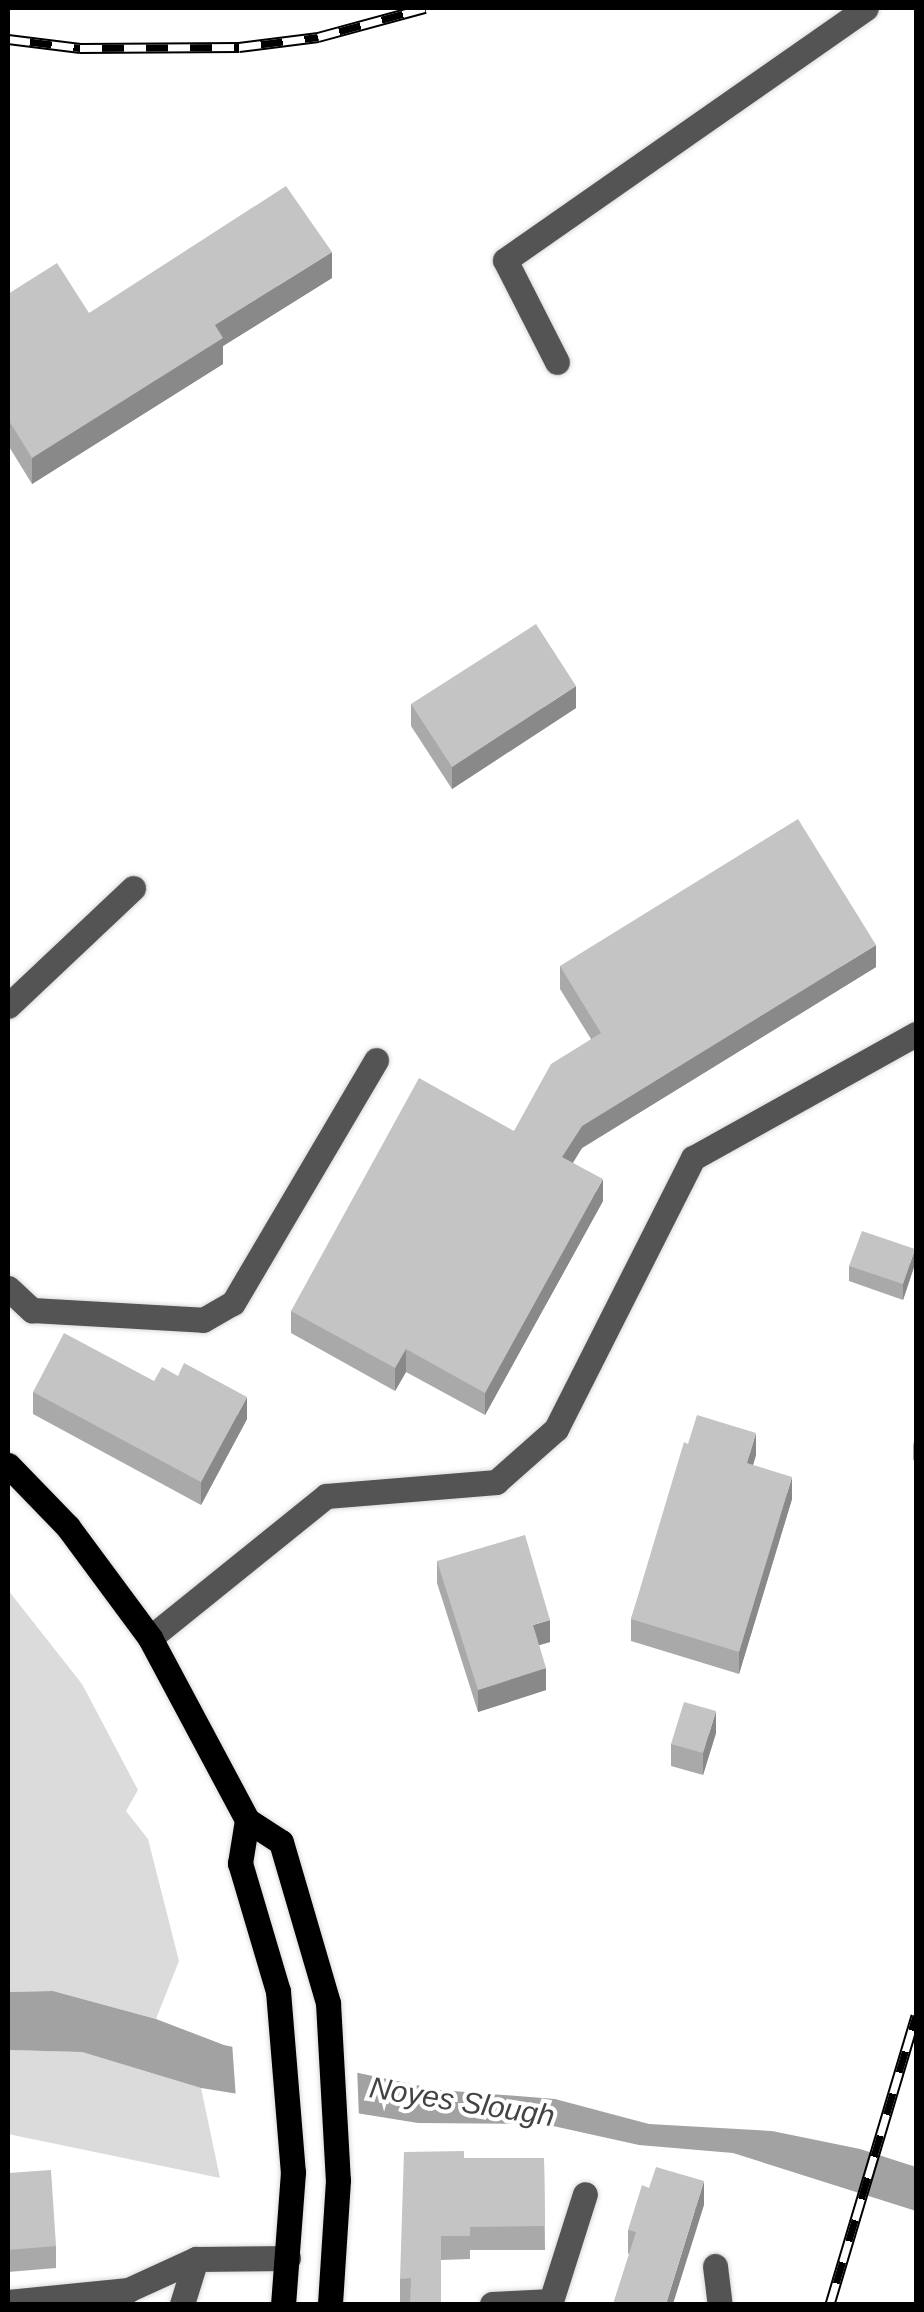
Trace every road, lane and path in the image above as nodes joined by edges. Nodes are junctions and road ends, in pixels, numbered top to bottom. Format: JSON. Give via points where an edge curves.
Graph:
{"nodes":[{"id":1,"x":866,"y":8,"type":"edge"},
{"id":2,"x":557,"y":362,"type":"dead end"},
{"id":3,"x":133,"y":888,"type":"dead end"},
{"id":4,"x":8,"y":1006,"type":"edge"},
{"id":5,"x":916,"y":1034,"type":"edge"},
{"id":6,"x":376,"y":1060,"type":"dead end"},
{"id":7,"x":8,"y":1288,"type":"edge"},
{"id":8,"x":8,"y":1465,"type":"edge"},
{"id":9,"x":150,"y":1638,"type":"junction"},
{"id":10,"x":246,"y":1820,"type":"junction"},
{"id":11,"x":584,"y":2194,"type":"dead end"},
{"id":12,"x":288,"y":2258,"type":"junction"},
{"id":13,"x":196,"y":2259,"type":"junction"},
{"id":14,"x":715,"y":2266,"type":"dead end"},
{"id":15,"x":8,"y":2302,"type":"edge"},
{"id":16,"x":550,"y":2303,"type":"edge"},
{"id":17,"x":182,"y":2304,"type":"edge"},
{"id":18,"x":283,"y":2304,"type":"edge"},
{"id":19,"x":332,"y":2304,"type":"edge"},
{"id":20,"x":492,"y":2304,"type":"edge"},
{"id":21,"x":720,"y":2304,"type":"edge"}],
"edges":[{"from":1,"to":2,"type":"lane","via":[[505,260]]},
{"from":3,"to":4,"type":"lane"},
{"from":5,"to":9,"type":"lane","via":[[693,1158],[556,1429],[496,1482],[326,1496]]},
{"from":6,"to":7,"type":"lane","via":[[233,1303],[203,1320],[32,1310]]},
{"from":8,"to":9,"type":"main road","via":[[68,1528]]},
{"from":9,"to":10,"type":"main road"},
{"from":10,"to":12,"type":"main road","via":[[240,1862],[278,1991],[293,2172]]},
{"from":10,"to":19,"type":"main road","via":[[282,1842],[328,2002],[338,2180]]},
{"from":11,"to":16,"type":"lane"},
{"from":12,"to":13,"type":"lane"},
{"from":12,"to":18,"type":"main road"},
{"from":13,"to":15,"type":"lane","via":[[128,2290]]},
{"from":13,"to":17,"type":"lane"},
{"from":14,"to":21,"type":"lane"},
{"from":16,"to":20,"type":"lane"}]}
